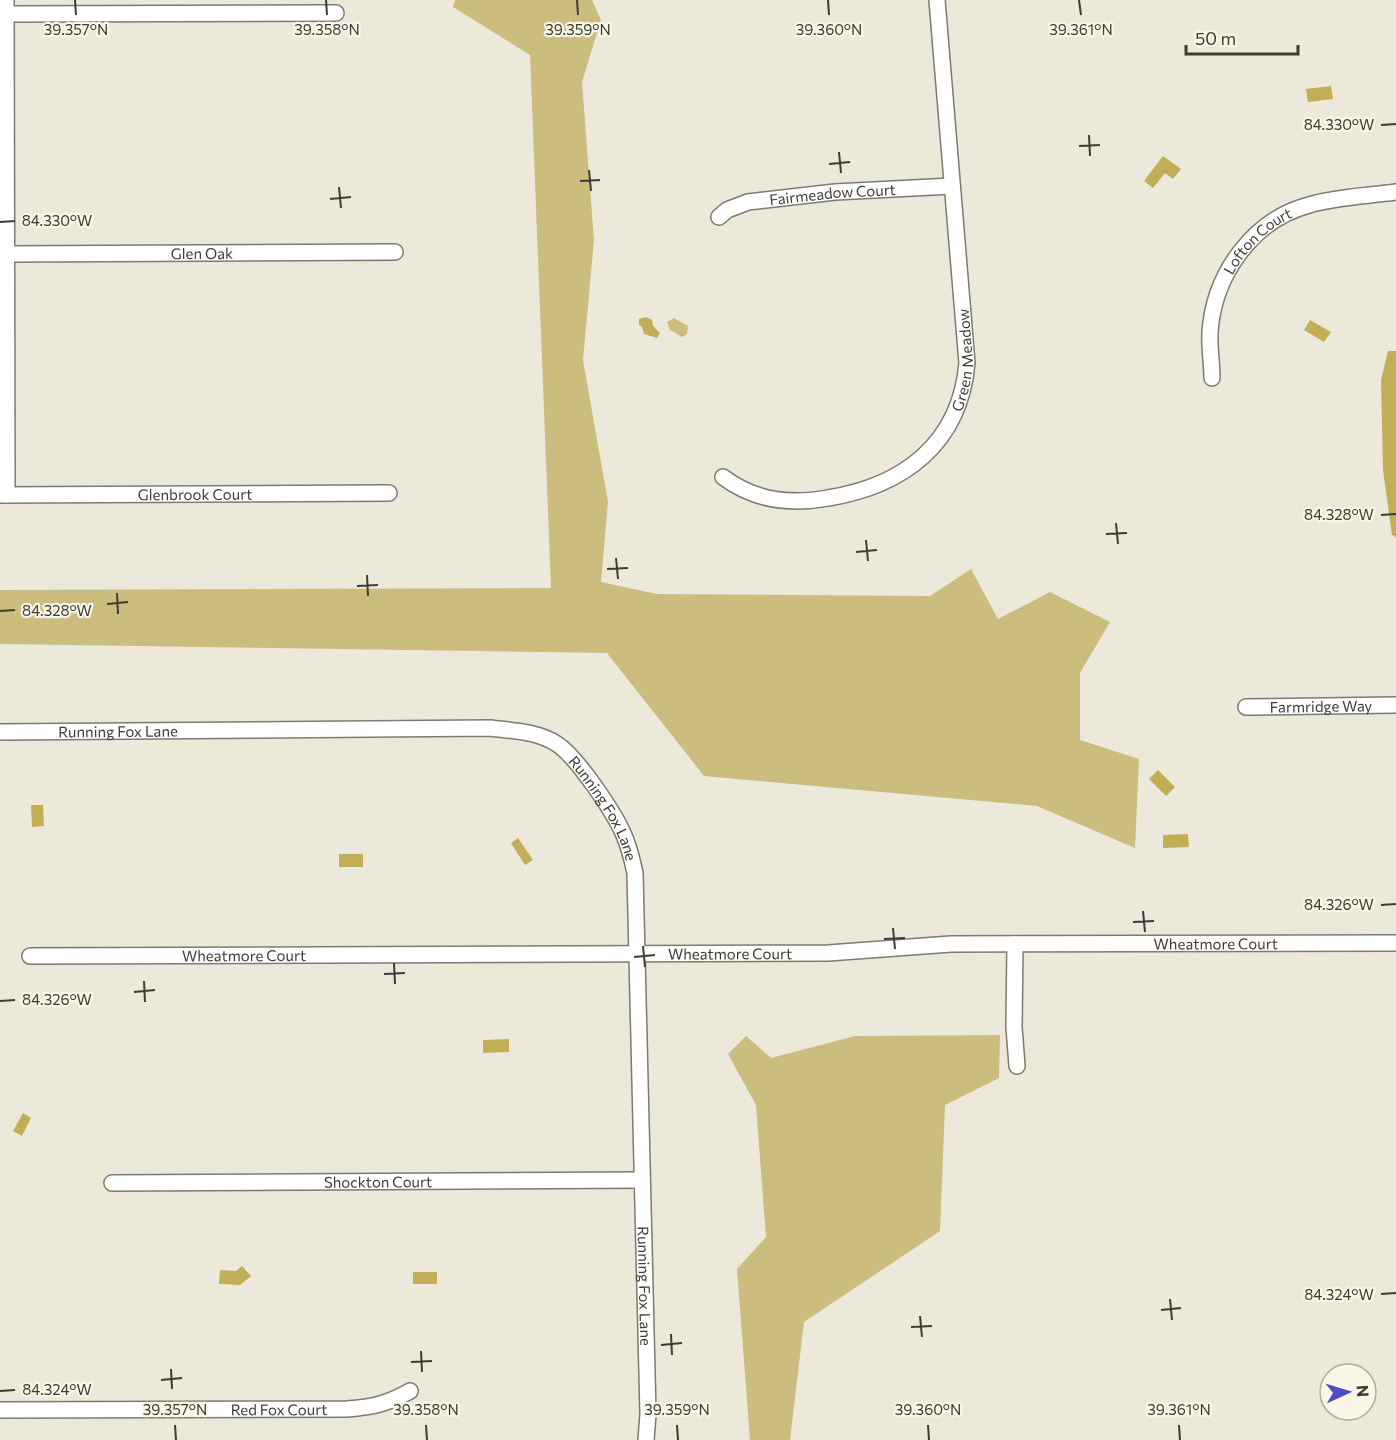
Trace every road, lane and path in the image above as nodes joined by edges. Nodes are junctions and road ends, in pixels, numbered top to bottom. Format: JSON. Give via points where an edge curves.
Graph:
{"nodes":[{"id":1,"x":938,"y":0,"type":"edge"},
{"id":2,"x":6,"y":7,"type":"edge"},
{"id":3,"x":336,"y":13,"type":"dead end"},
{"id":4,"x":952,"y":186,"type":"junction"},
{"id":5,"x":1396,"y":192,"type":"edge"},
{"id":6,"x":719,"y":217,"type":"dead end"},
{"id":7,"x":395,"y":252,"type":"dead end"},
{"id":8,"x":7,"y":254,"type":"junction"},
{"id":9,"x":1212,"y":378,"type":"dead end"},
{"id":10,"x":723,"y":477,"type":"dead end"},
{"id":11,"x":389,"y":493,"type":"dead end"},
{"id":12,"x":4,"y":495,"type":"edge"},
{"id":13,"x":1396,"y":705,"type":"edge"},
{"id":14,"x":1246,"y":707,"type":"dead end"},
{"id":15,"x":0,"y":732,"type":"edge"},
{"id":16,"x":1015,"y":944,"type":"junction"},
{"id":17,"x":1396,"y":944,"type":"edge"},
{"id":18,"x":638,"y":954,"type":"junction"},
{"id":19,"x":30,"y":956,"type":"dead end"},
{"id":20,"x":1017,"y":1066,"type":"dead end"},
{"id":21,"x":642,"y":1180,"type":"junction"},
{"id":22,"x":112,"y":1183,"type":"dead end"},
{"id":23,"x":410,"y":1391,"type":"dead end"},
{"id":24,"x":0,"y":1410,"type":"edge"},
{"id":25,"x":646,"y":1440,"type":"edge"}],
"edges":[{"from":1,"to":4,"type":"street","name":"Green Meadow"},
{"from":2,"to":3,"type":"street"},
{"from":2,"to":8,"type":"street"},
{"from":4,"to":6,"type":"street","name":"Fairmeadow Court","via":[[835,192],[748,202]]},
{"from":4,"to":10,"type":"street","name":"Green Meadow","via":[[967,363],[960,397],[940,438],[897,476],[844,496],[776,501],[743,490]]},
{"from":5,"to":9,"type":"street","name":"Lofton Court","via":[[1306,206],[1266,226],[1249,241],[1224,278],[1213,310]]},
{"from":7,"to":8,"type":"street","name":"Glen Oak"},
{"from":8,"to":12,"type":"street"},
{"from":11,"to":12,"type":"street","name":"Glenbrook Court"},
{"from":13,"to":14,"type":"street","name":"Farmridge Way"},
{"from":15,"to":18,"type":"street","name":"Running Fox Lane","via":[[490,728],[530,732],[558,744],[584,771],[622,831],[635,873]]},
{"from":16,"to":17,"type":"street","name":"Wheatmore Court"},
{"from":16,"to":18,"type":"street","name":"Wheatmore Court","via":[[906,946],[828,953]]},
{"from":16,"to":20,"type":"street"},
{"from":18,"to":19,"type":"street","name":"Wheatmore Court"},
{"from":18,"to":21,"type":"street","name":"Running Fox Lane"},
{"from":21,"to":22,"type":"street","name":"Shockton Court"},
{"from":21,"to":25,"type":"street","name":"Running Fox Lane"},
{"from":23,"to":24,"type":"street","name":"Red Fox Court","via":[[391,1402],[347,1409]]}]}
